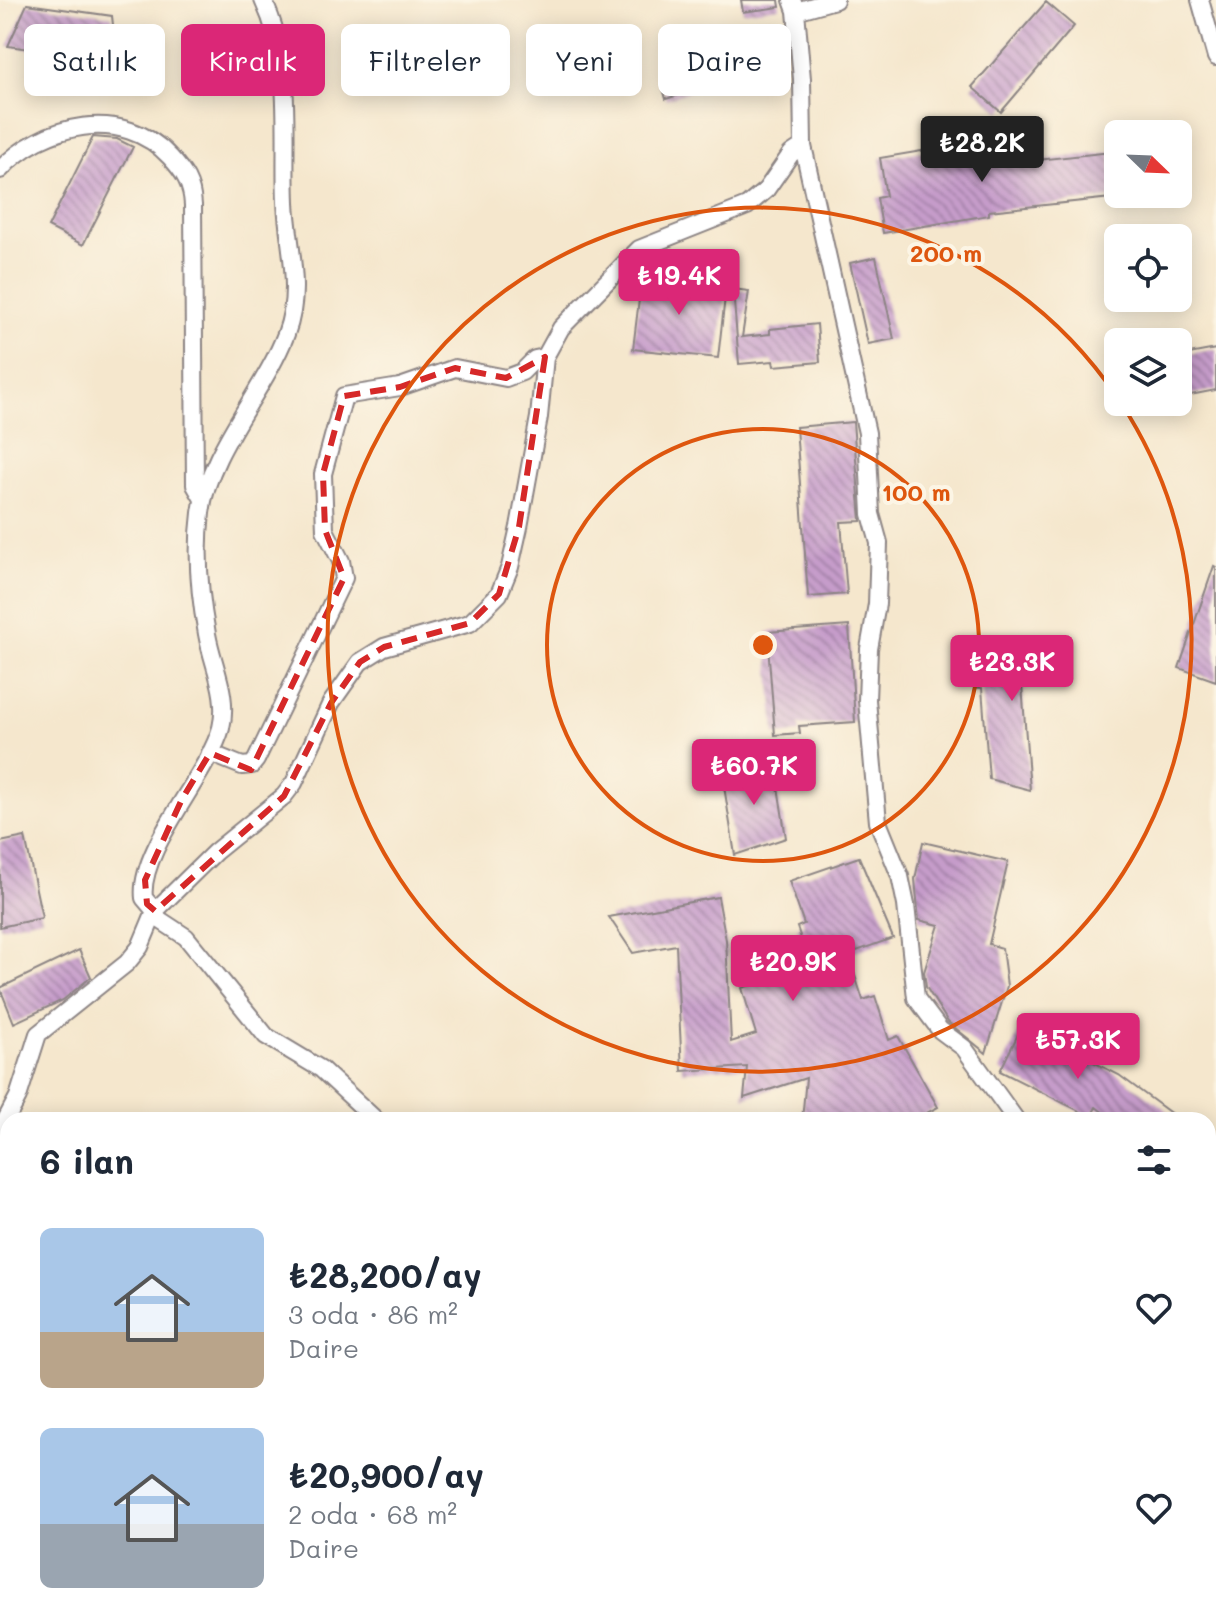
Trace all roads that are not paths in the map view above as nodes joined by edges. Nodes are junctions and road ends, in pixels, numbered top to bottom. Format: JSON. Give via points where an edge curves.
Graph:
{"nodes":[{"id":1,"x":263,"y":0,"type":"edge"},
{"id":2,"x":835,"y":0,"type":"edge"},
{"id":3,"x":1200,"y":0,"type":"edge"},
{"id":4,"x":794,"y":6,"type":"edge"},
{"id":5,"x":1216,"y":57,"type":"edge"},
{"id":6,"x":803,"y":146,"type":"junction"},
{"id":7,"x":0,"y":170,"type":"edge"},
{"id":8,"x":545,"y":357,"type":"junction"},
{"id":9,"x":203,"y":499,"type":"junction"},
{"id":10,"x":210,"y":753,"type":"junction"},
{"id":11,"x":155,"y":913,"type":"junction"},
{"id":12,"x":10,"y":1112,"type":"edge"},
{"id":13,"x":367,"y":1112,"type":"edge"},
{"id":14,"x":1010,"y":1112,"type":"edge"}],
"edges":[{"from":1,"to":9,"type":"street","via":[[284,68],[286,205],[295,297],[281,347]]},
{"from":2,"to":4,"type":"street"},
{"from":3,"to":5,"type":"street"},
{"from":4,"to":6,"type":"street"},
{"from":6,"to":8,"type":"street","via":[[747,206],[658,238],[629,257],[561,328]]},
{"from":6,"to":14,"type":"street","via":[[867,433],[871,514],[879,543],[867,700],[878,822],[900,876],[916,998],[940,1030],[964,1048]]},
{"from":7,"to":9,"type":"street","via":[[37,138],[96,126],[123,129],[151,141],[185,173],[193,205],[195,485]]},
{"from":8,"to":10,"type":"street","via":[[506,378],[455,368],[400,387],[344,396],[323,474],[325,530],[344,578],[256,760],[242,766]]},
{"from":8,"to":11,"type":"street","via":[[519,527],[499,594],[470,623],[384,647],[360,662],[327,710],[284,796],[215,852]]},
{"from":9,"to":10,"type":"street","via":[[204,615],[224,709]]},
{"from":10,"to":11,"type":"street","via":[[145,880],[144,898]]},
{"from":11,"to":12,"type":"street","via":[[127,963],[38,1034]]},
{"from":11,"to":13,"type":"street","via":[[186,937],[266,1036],[321,1069]]}]}
